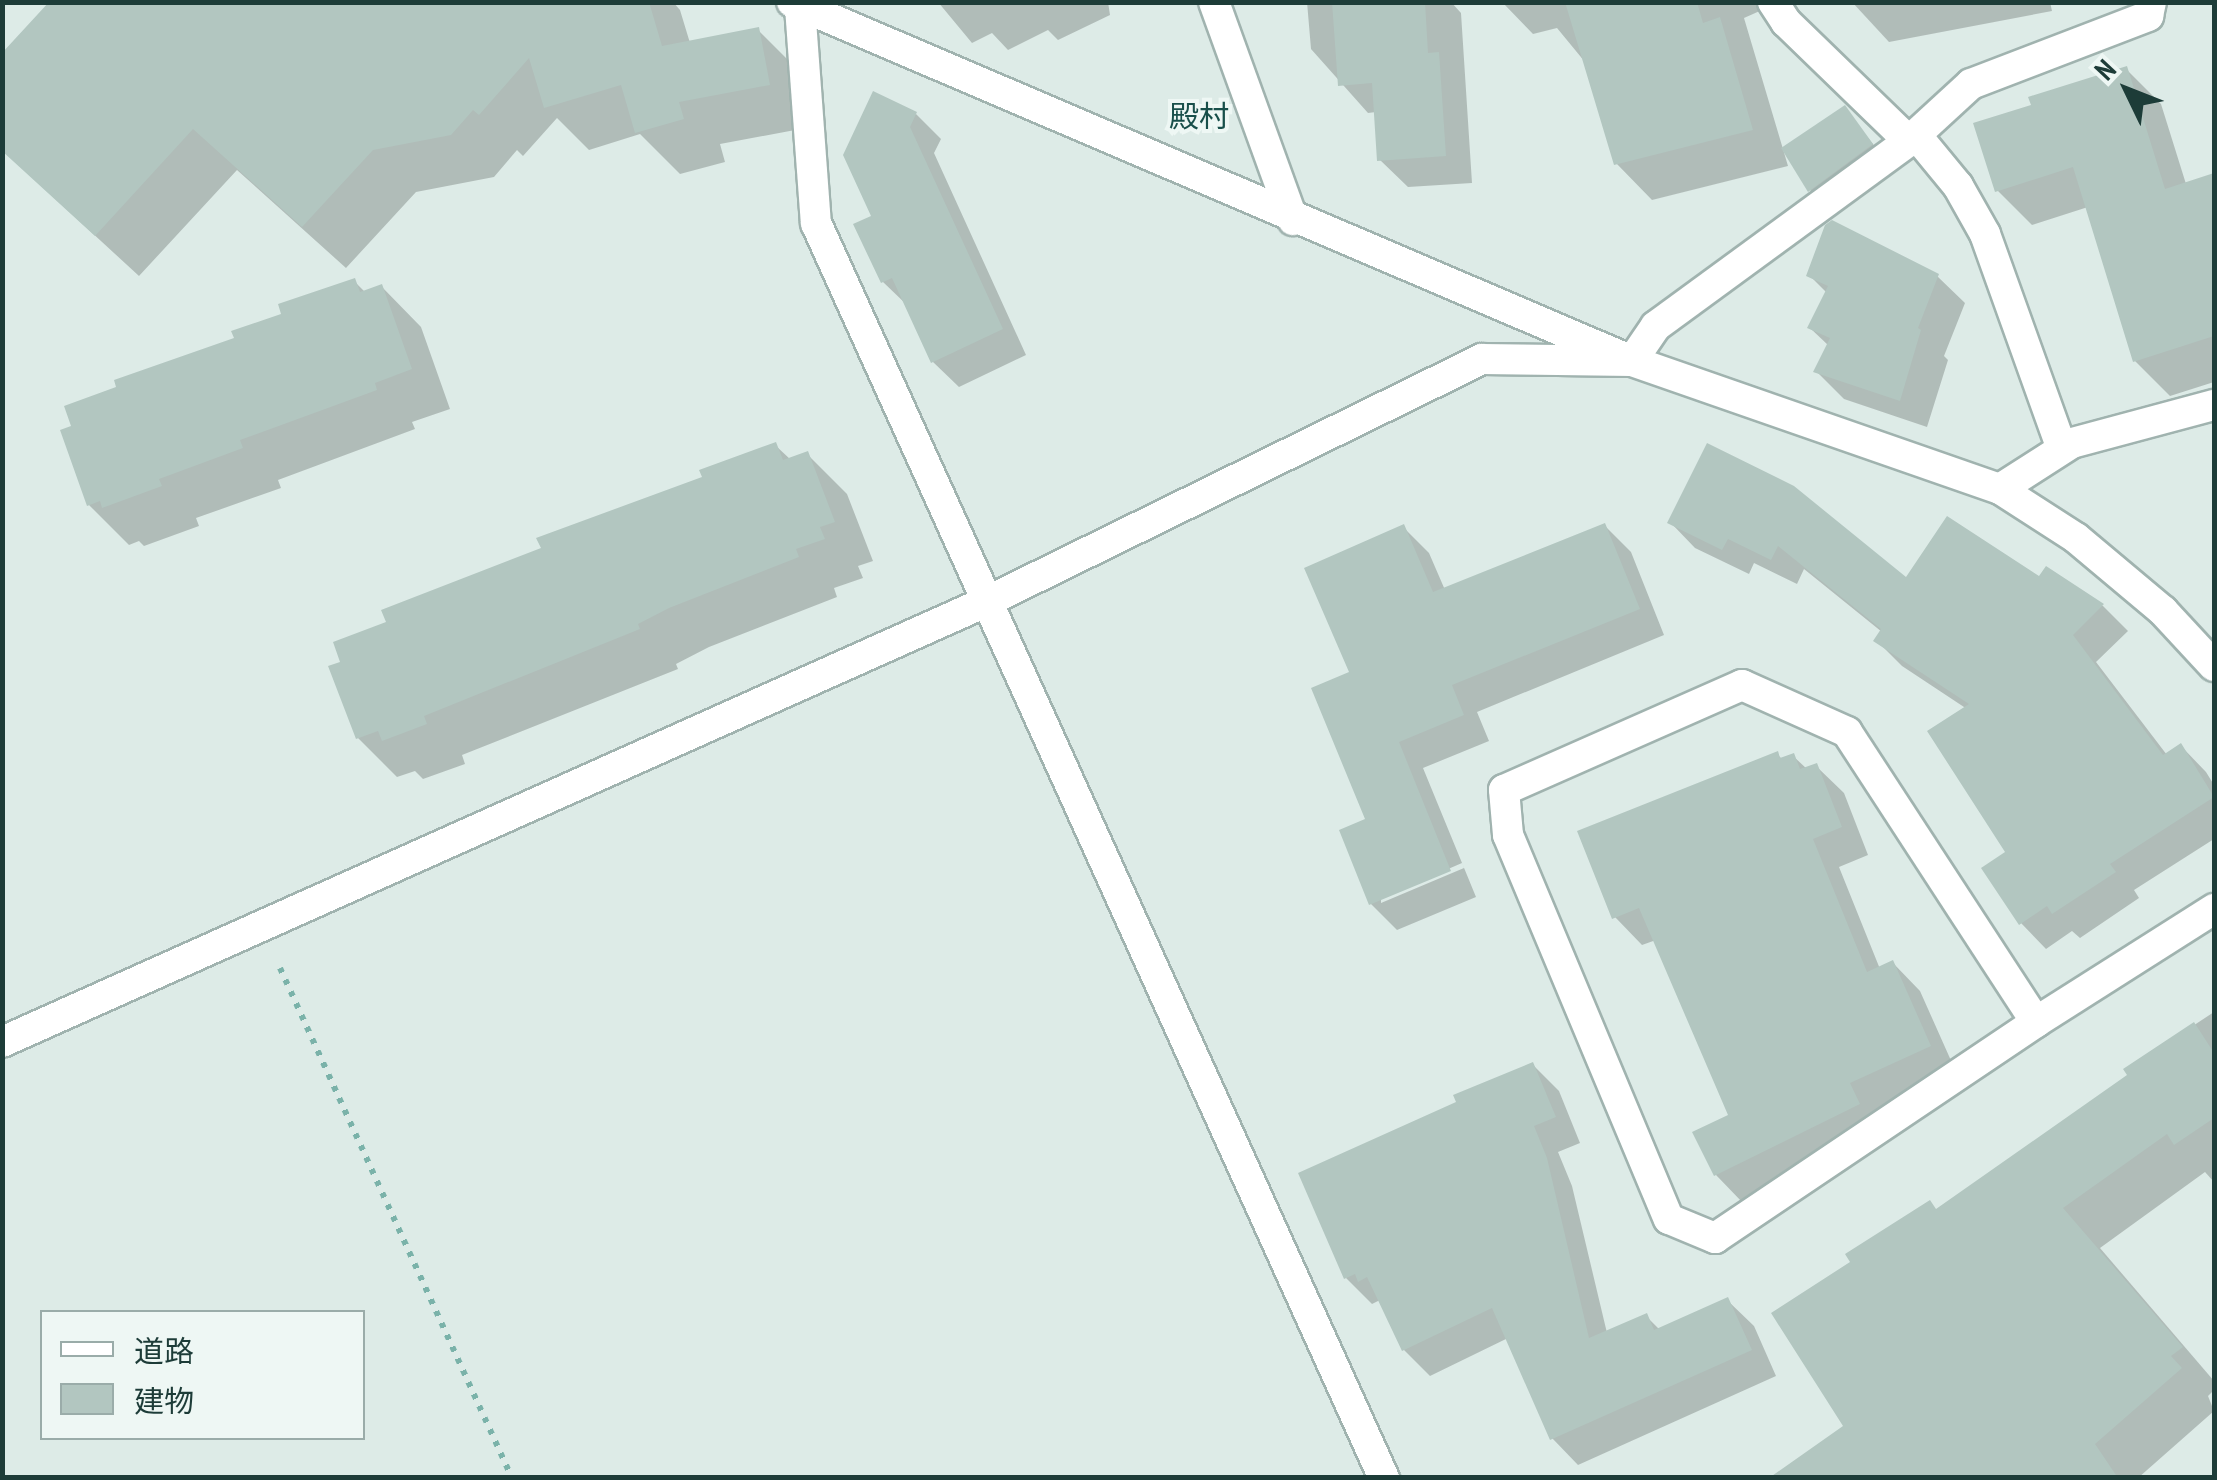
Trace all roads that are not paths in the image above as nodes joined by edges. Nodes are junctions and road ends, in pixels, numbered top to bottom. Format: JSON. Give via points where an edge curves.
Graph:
{"nodes":[{"id":1,"x":1214,"y":2,"type":"edge"},
{"id":2,"x":1773,"y":2,"type":"edge"},
{"id":3,"x":2151,"y":2,"type":"edge"},
{"id":4,"x":796,"y":5,"type":"edge"},
{"id":5,"x":1913,"y":138,"type":"junction"},
{"id":6,"x":1293,"y":220,"type":"junction"},
{"id":7,"x":1632,"y":361,"type":"junction"},
{"id":8,"x":2214,"y":405,"type":"edge"},
{"id":9,"x":2062,"y":449,"type":"junction"},
{"id":10,"x":2000,"y":489,"type":"junction"},
{"id":11,"x":988,"y":600,"type":"junction"},
{"id":12,"x":2214,"y":666,"type":"edge"},
{"id":13,"x":2214,"y":909,"type":"edge"},
{"id":14,"x":2036,"y":1022,"type":"junction"},
{"id":15,"x":2,"y":1042,"type":"edge"},
{"id":16,"x":1384,"y":1478,"type":"edge"}],
"edges":[{"from":1,"to":6,"type":"street"},
{"from":2,"to":5,"type":"street","via":[[1786,22]]},
{"from":3,"to":5,"type":"street","via":[[2148,16],[1971,84]]},
{"from":4,"to":6,"type":"street"},
{"from":4,"to":11,"type":"street","via":[[816,224]]},
{"from":5,"to":7,"type":"street","via":[[1656,326]]},
{"from":5,"to":9,"type":"street","via":[[1958,186],[1985,234]]},
{"from":6,"to":7,"type":"street"},
{"from":7,"to":10,"type":"street"},
{"from":7,"to":11,"type":"street","via":[[1482,359]]},
{"from":8,"to":9,"type":"street"},
{"from":9,"to":10,"type":"street"},
{"from":10,"to":12,"type":"street","via":[[2076,538],[2163,610]]},
{"from":11,"to":15,"type":"street"},
{"from":11,"to":16,"type":"street"},
{"from":13,"to":14,"type":"street"},
{"from":14,"to":14,"type":"street","via":[[1715,1238],[1669,1219],[1508,835],[1504,790],[1742,685],[1847,732]]}]}
